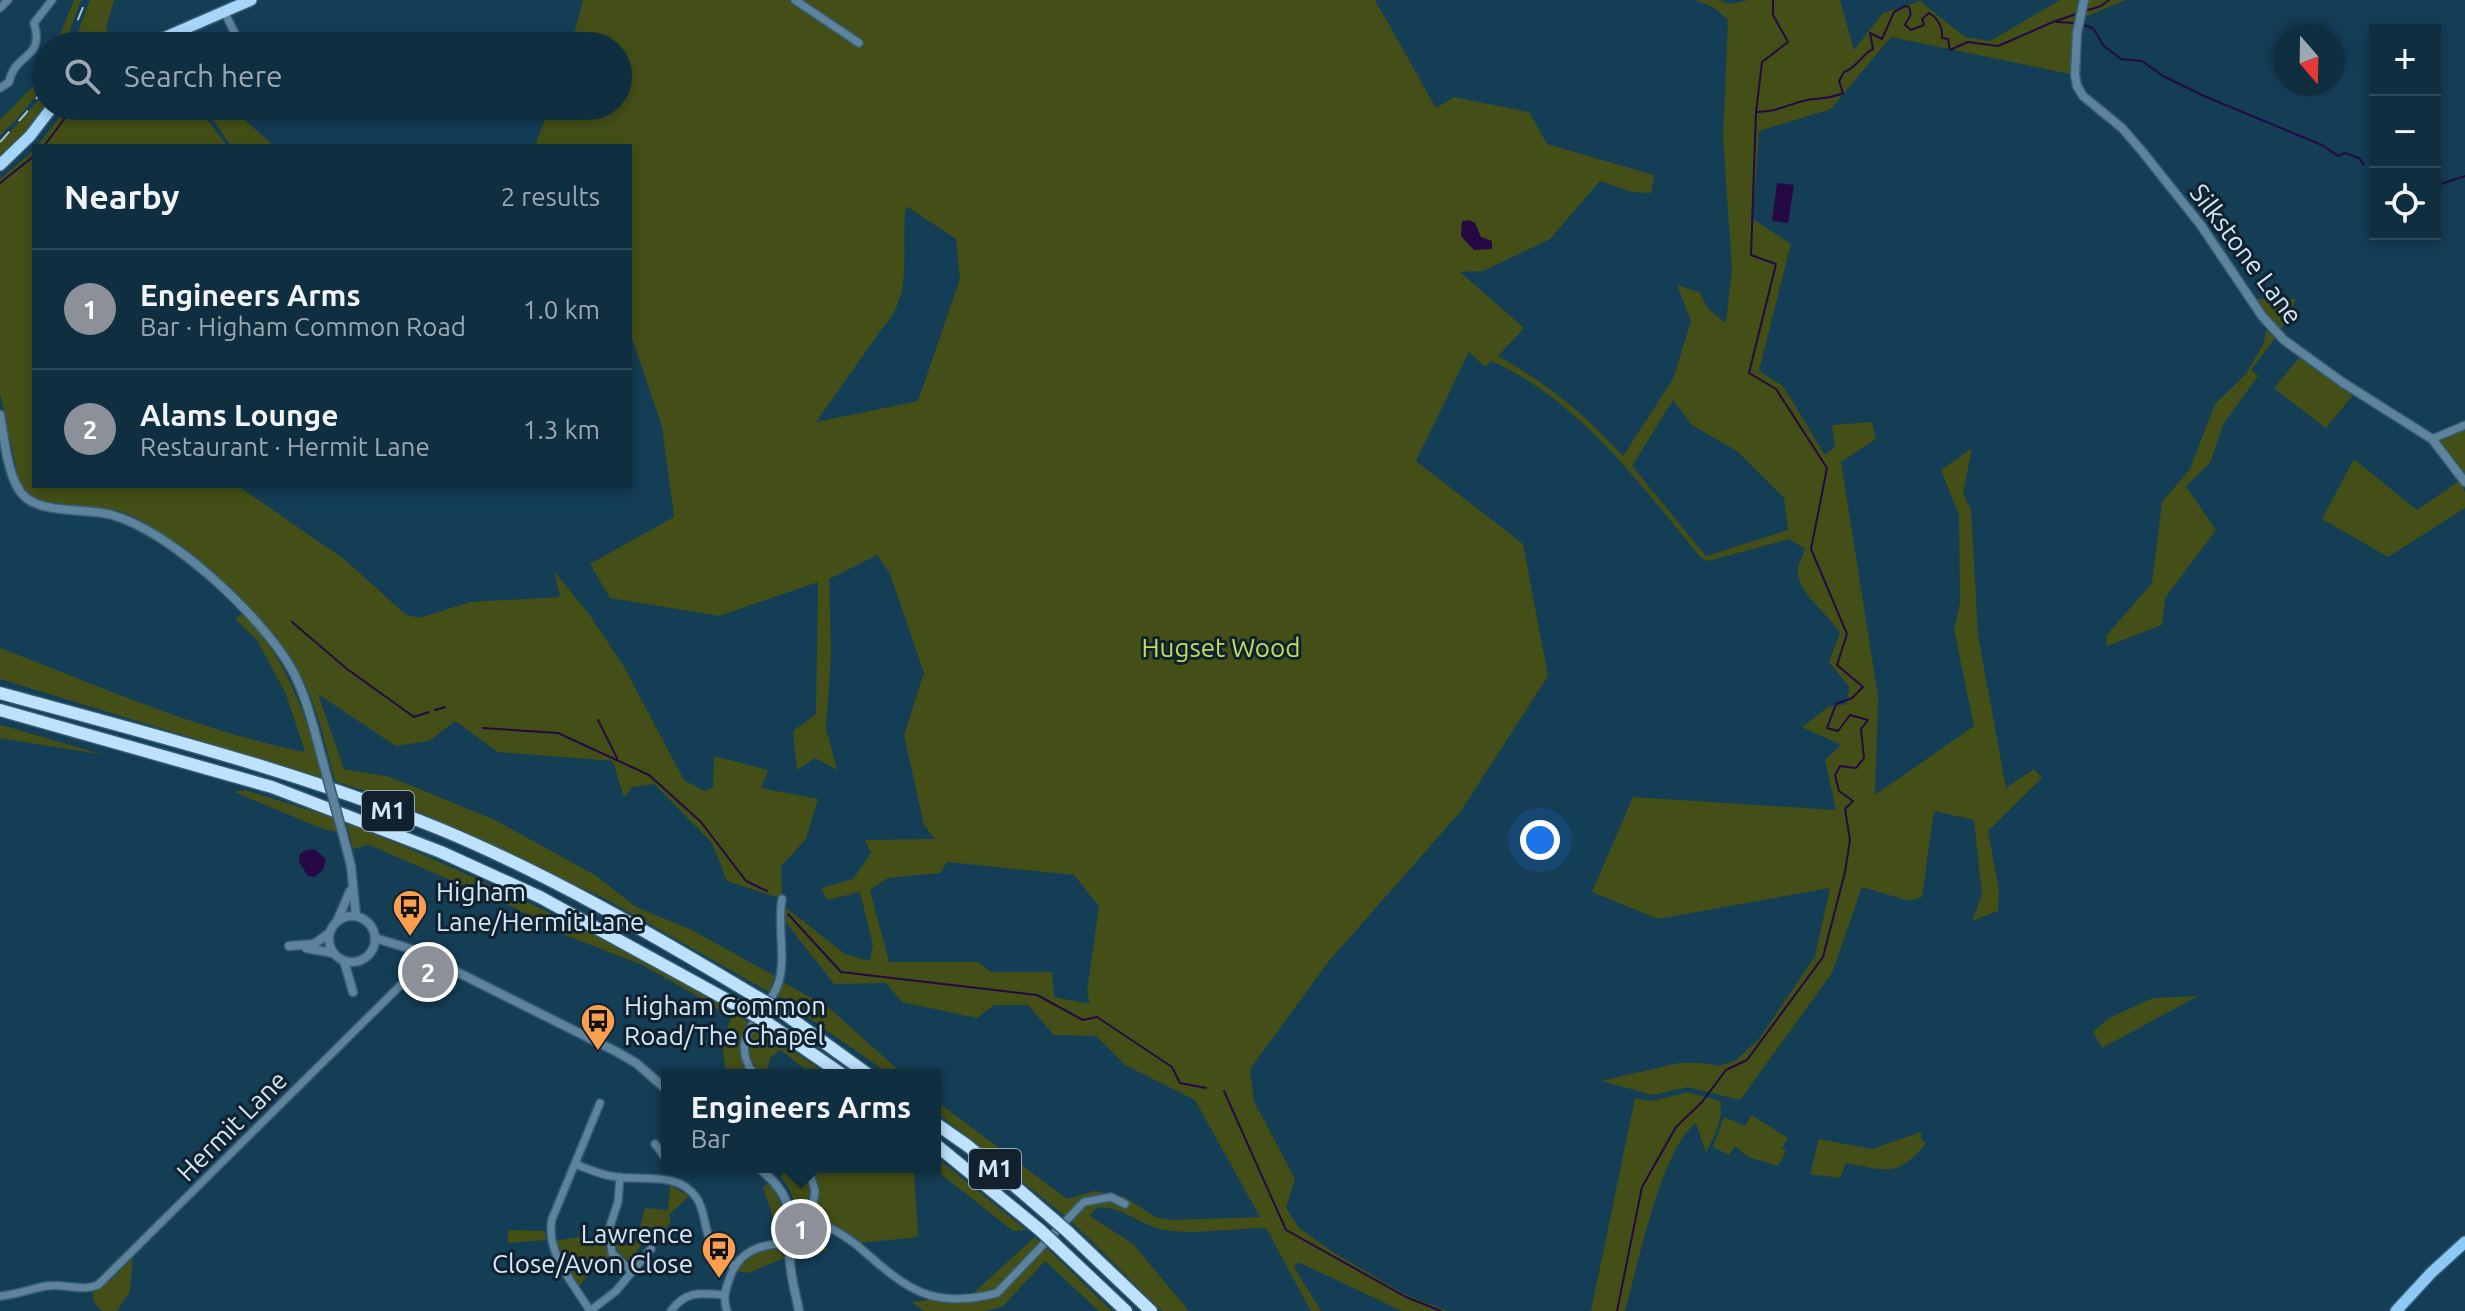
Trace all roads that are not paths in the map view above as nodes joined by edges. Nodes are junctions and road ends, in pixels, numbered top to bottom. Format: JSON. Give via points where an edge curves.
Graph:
{"nodes":[{"id":1,"x":8,"y":0,"type":"edge"},
{"id":2,"x":52,"y":0,"type":"edge"},
{"id":3,"x":251,"y":0,"type":"edge"},
{"id":4,"x":795,"y":0,"type":"edge"},
{"id":5,"x":2084,"y":0,"type":"edge"},
{"id":6,"x":0,"y":8,"type":"edge"},
{"id":7,"x":225,"y":13,"type":"junction"},
{"id":8,"x":38,"y":32,"type":"edge"},
{"id":9,"x":179,"y":32,"type":"edge"},
{"id":10,"x":234,"y":32,"type":"edge"},
{"id":11,"x":859,"y":43,"type":"dead end"},
{"id":12,"x":32,"y":49,"type":"edge"},
{"id":13,"x":0,"y":88,"type":"edge"},
{"id":14,"x":42,"y":120,"type":"edge"},
{"id":15,"x":0,"y":165,"type":"edge"},
{"id":16,"x":0,"y":415,"type":"edge"},
{"id":17,"x":2465,"y":425,"type":"edge"},
{"id":18,"x":2432,"y":439,"type":"junction"},
{"id":19,"x":2465,"y":482,"type":"edge"},
{"id":20,"x":0,"y":691,"type":"edge"},
{"id":21,"x":0,"y":713,"type":"edge"},
{"id":22,"x":352,"y":879,"type":"junction"},
{"id":23,"x":782,"y":899,"type":"dead end"},
{"id":24,"x":356,"y":916,"type":"junction"},
{"id":25,"x":338,"y":920,"type":"junction"},
{"id":26,"x":330,"y":931,"type":"junction"},
{"id":27,"x":375,"y":938,"type":"junction"},
{"id":28,"x":407,"y":947,"type":"junction"},
{"id":29,"x":372,"y":950,"type":"junction"},
{"id":30,"x":333,"y":953,"type":"junction"},
{"id":31,"x":428,"y":958,"type":"junction"},
{"id":32,"x":344,"y":961,"type":"junction"},
{"id":33,"x":360,"y":961,"type":"junction"},
{"id":34,"x":750,"y":1069,"type":"edge"},
{"id":35,"x":834,"y":1069,"type":"edge"},
{"id":36,"x":861,"y":1069,"type":"edge"},
{"id":37,"x":661,"y":1085,"type":"edge"},
{"id":38,"x":600,"y":1103,"type":"dead end"},
{"id":39,"x":941,"y":1127,"type":"edge"},
{"id":40,"x":655,"y":1144,"type":"dead end"},
{"id":41,"x":941,"y":1149,"type":"edge"},
{"id":42,"x":661,"y":1152,"type":"edge"},
{"id":43,"x":575,"y":1164,"type":"junction"},
{"id":44,"x":667,"y":1173,"type":"edge"},
{"id":45,"x":764,"y":1173,"type":"edge"},
{"id":46,"x":810,"y":1173,"type":"edge"},
{"id":47,"x":620,"y":1177,"type":"junction"},
{"id":48,"x":667,"y":1178,"type":"junction"},
{"id":49,"x":1125,"y":1204,"type":"dead end"},
{"id":50,"x":811,"y":1217,"type":"junction"},
{"id":51,"x":791,"y":1220,"type":"junction"},
{"id":52,"x":2465,"y":1242,"type":"edge"},
{"id":53,"x":789,"y":1243,"type":"junction"},
{"id":54,"x":651,"y":1249,"type":"dead end"},
{"id":55,"x":733,"y":1266,"type":"junction"},
{"id":56,"x":632,"y":1272,"type":"junction"},
{"id":57,"x":724,"y":1295,"type":"junction"},
{"id":58,"x":0,"y":1296,"type":"edge"},
{"id":59,"x":590,"y":1311,"type":"edge"},
{"id":60,"x":671,"y":1311,"type":"edge"},
{"id":61,"x":727,"y":1311,"type":"edge"},
{"id":62,"x":799,"y":1311,"type":"edge"},
{"id":63,"x":1126,"y":1311,"type":"edge"},
{"id":64,"x":1151,"y":1311,"type":"edge"},
{"id":65,"x":2396,"y":1311,"type":"edge"}],
"edges":[{"from":1,"to":6,"type":"street"},
{"from":2,"to":8,"type":"street","via":[[34,23]]},
{"from":3,"to":7,"type":"highway"},
{"from":4,"to":11,"type":"street"},
{"from":5,"to":18,"type":"street","name":"Silkstone Lane","via":[[2075,75],[2083,96],[2141,150],[2284,340]]},
{"from":7,"to":9,"type":"highway"},
{"from":7,"to":10,"type":"street"},
{"from":12,"to":13,"type":"street"},
{"from":14,"to":15,"type":"highway"},
{"from":16,"to":22,"type":"street","bridge":true,"via":[[14,480],[28,500],[112,514],[138,525],[170,544],[251,616],[291,669],[305,698]]},
{"from":17,"to":18,"type":"street"},
{"from":18,"to":19,"type":"street","name":"Silkstone Lane"},
{"from":20,"to":36,"type":"highway","number":"M1","bridge":true,"via":[[297,778],[439,829],[646,931],[778,1009]]},
{"from":21,"to":35,"type":"highway","number":"M1","bridge":true,"via":[[272,787],[441,852],[540,897],[742,1008]]},
{"from":22,"to":24,"type":"street"},
{"from":22,"to":25,"type":"street"},
{"from":23,"to":34,"type":"street","via":[[779,983],[748,1031],[744,1058]]},
{"from":24,"to":25,"type":"street"},
{"from":24,"to":27,"type":"street","via":[[371,925]]},
{"from":25,"to":26,"type":"street"},
{"from":26,"to":30,"type":"street"},
{"from":26,"to":30,"type":"street","via":[[314,944],[289,946]]},
{"from":27,"to":28,"type":"street"},
{"from":27,"to":29,"type":"street"},
{"from":28,"to":29,"type":"street"},
{"from":28,"to":31,"type":"street"},
{"from":29,"to":33,"type":"street"},
{"from":30,"to":32,"type":"street"},
{"from":31,"to":37,"type":"street","via":[[617,1052]]},
{"from":31,"to":58,"type":"street","name":"Hermit Lane","via":[[98,1285],[49,1285]]},
{"from":32,"to":33,"type":"street"},
{"from":32,"to":33,"type":"street","via":[[353,992]]},
{"from":38,"to":43,"type":"street"},
{"from":39,"to":64,"type":"highway","number":"M1","bridge":true,"via":[[1068,1232]]},
{"from":40,"to":42,"type":"street"},
{"from":41,"to":63,"type":"highway","number":"M1","bridge":true,"via":[[1040,1230]]},
{"from":43,"to":47,"type":"street"},
{"from":43,"to":59,"type":"street","via":[[549,1233],[555,1254]]},
{"from":44,"to":48,"type":"street"},
{"from":45,"to":51,"type":"street","via":[[783,1191]]},
{"from":46,"to":50,"type":"street","via":[[815,1191]]},
{"from":47,"to":48,"type":"street"},
{"from":47,"to":56,"type":"street","via":[[610,1226],[612,1253]]},
{"from":48,"to":55,"type":"street","via":[[695,1196],[708,1236]]},
{"from":49,"to":50,"type":"street","via":[[1111,1197],[1084,1202],[997,1293],[963,1307],[940,1306],[911,1295],[858,1246]]},
{"from":50,"to":51,"type":"street"},
{"from":51,"to":53,"type":"street"},
{"from":52,"to":65,"type":"main road"},
{"from":53,"to":55,"type":"street","via":[[748,1251]]},
{"from":53,"to":62,"type":"street"},
{"from":54,"to":56,"type":"street"},
{"from":55,"to":57,"type":"street"},
{"from":56,"to":59,"type":"street"},
{"from":57,"to":60,"type":"street","via":[[696,1292]]},
{"from":57,"to":61,"type":"street"}]}
